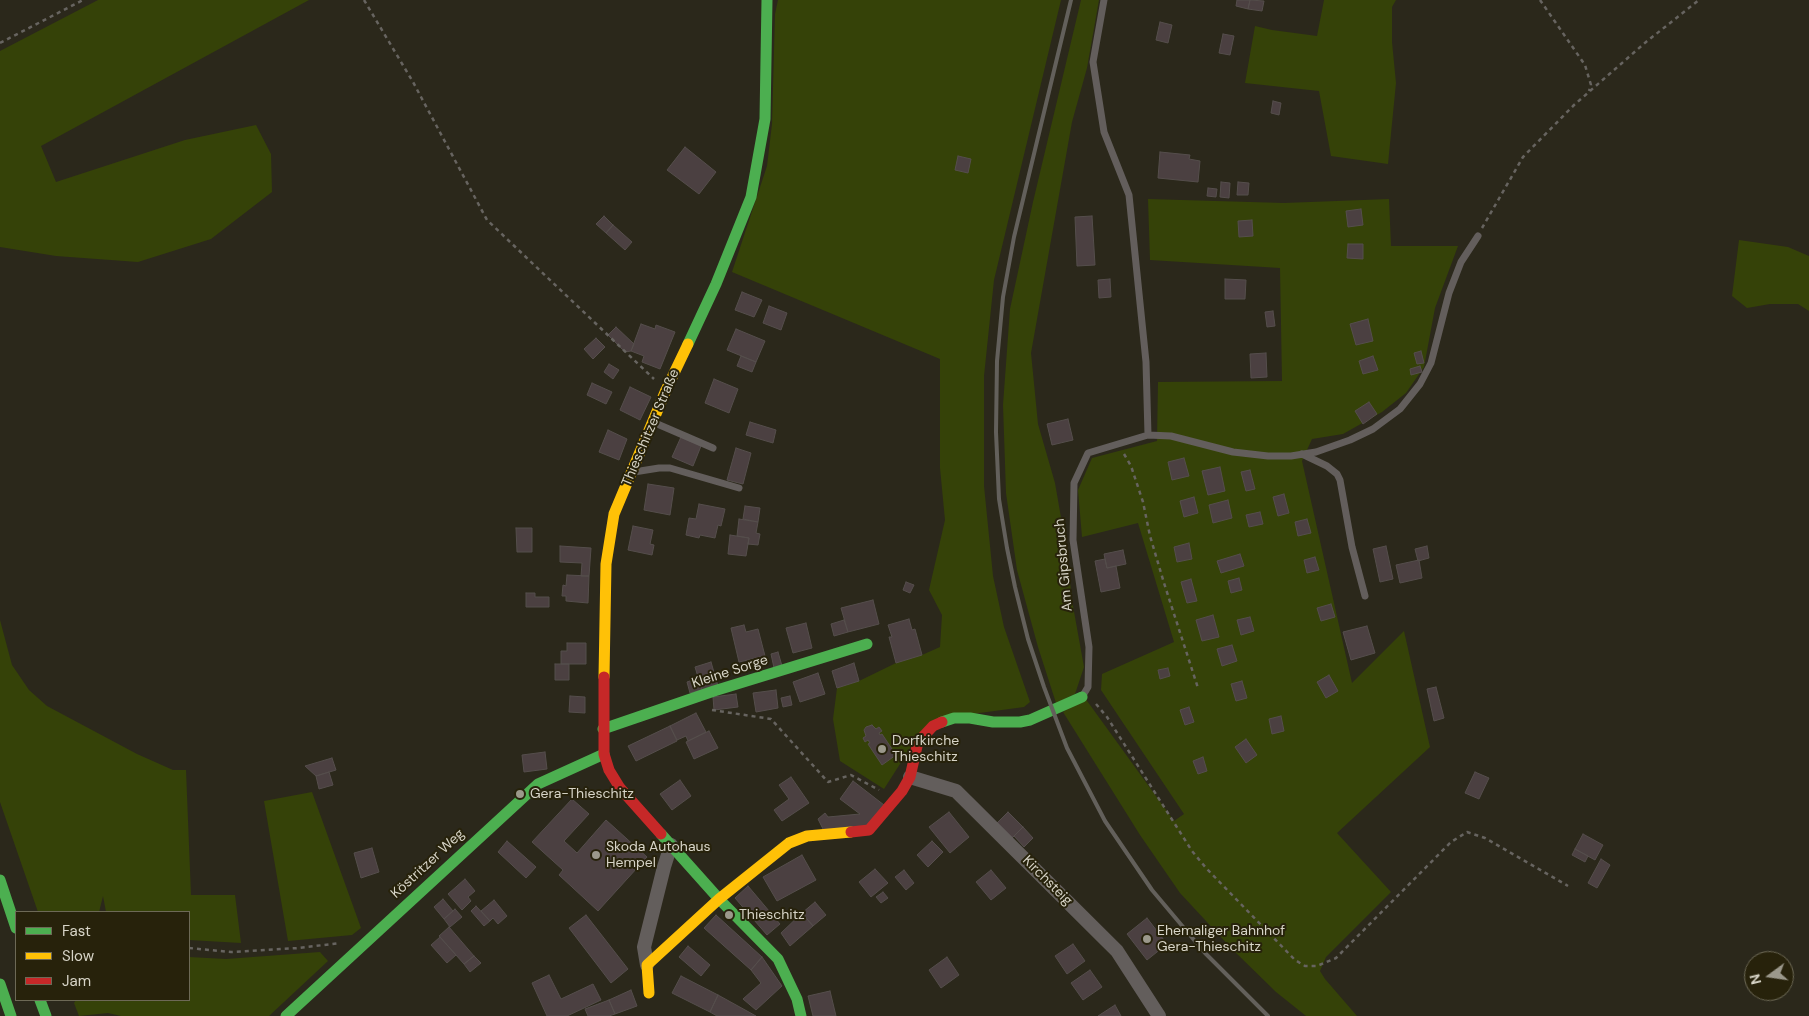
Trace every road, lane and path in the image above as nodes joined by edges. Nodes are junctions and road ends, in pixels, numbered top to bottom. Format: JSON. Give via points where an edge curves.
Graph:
{"nodes":[{"id":1,"x":83,"y":0,"type":"edge"},
{"id":2,"x":364,"y":0,"type":"edge"},
{"id":3,"x":767,"y":0,"type":"edge"},
{"id":4,"x":1104,"y":0,"type":"edge"},
{"id":5,"x":1540,"y":0,"type":"edge"},
{"id":6,"x":1699,"y":0,"type":"edge"},
{"id":7,"x":0,"y":43,"type":"edge"},
{"id":8,"x":1589,"y":92,"type":"junction"},
{"id":9,"x":1478,"y":236,"type":"joint"},
{"id":10,"x":666,"y":390,"type":"junction"},
{"id":11,"x":652,"y":422,"type":"junction"},
{"id":12,"x":1148,"y":435,"type":"junction"},
{"id":13,"x":1118,"y":444,"type":"junction"},
{"id":14,"x":713,"y":448,"type":"dead end"},
{"id":15,"x":1301,"y":454,"type":"junction"},
{"id":16,"x":632,"y":472,"type":"junction"},
{"id":17,"x":739,"y":488,"type":"dead end"},
{"id":18,"x":1365,"y":596,"type":"dead end"},
{"id":19,"x":867,"y":644,"type":"dead end"},
{"id":20,"x":1198,"y":688,"type":"dead end"},
{"id":21,"x":1083,"y":695,"type":"junction"},
{"id":22,"x":711,"y":710,"type":"dead end"},
{"id":23,"x":603,"y":729,"type":"junction"},
{"id":24,"x":604,"y":754,"type":"junction"},
{"id":25,"x":910,"y":777,"type":"junction"},
{"id":26,"x":902,"y":791,"type":"junction"},
{"id":27,"x":671,"y":845,"type":"junction"},
{"id":28,"x":0,"y":880,"type":"edge"},
{"id":29,"x":1568,"y":886,"type":"dead end"},
{"id":30,"x":719,"y":899,"type":"junction"},
{"id":31,"x":15,"y":925,"type":"edge"},
{"id":32,"x":343,"y":943,"type":"dead end"},
{"id":33,"x":190,"y":948,"type":"edge"},
{"id":34,"x":647,"y":965,"type":"junction"},
{"id":35,"x":0,"y":984,"type":"edge"},
{"id":36,"x":649,"y":992,"type":"dead end"},
{"id":37,"x":40,"y":1001,"type":"edge"},
{"id":38,"x":11,"y":1016,"type":"edge"},
{"id":39,"x":46,"y":1016,"type":"edge"},
{"id":40,"x":286,"y":1016,"type":"edge"},
{"id":41,"x":801,"y":1016,"type":"edge"},
{"id":42,"x":1160,"y":1016,"type":"edge"}],
"edges":[{"from":1,"to":7,"type":"path"},
{"from":2,"to":10,"type":"path","via":[[413,82],[487,220]]},
{"from":3,"to":10,"type":"main road","name":"Thieschitzer Straße","via":[[764,119],[751,197],[716,284]]},
{"from":4,"to":12,"type":"lane","via":[[1093,62],[1104,132],[1129,195],[1146,362]]},
{"from":5,"to":8,"type":"path","via":[[1585,65],[1591,85]]},
{"from":6,"to":8,"type":"path"},
{"from":8,"to":9,"type":"path","via":[[1523,157]]},
{"from":9,"to":15,"type":"lane","name":"Am Gipsbruch","via":[[1462,262],[1449,294],[1431,363],[1410,397],[1400,409],[1373,429],[1316,452]]},
{"from":10,"to":11,"type":"main road","name":"Thieschitzer Straße"},
{"from":11,"to":14,"type":"lane"},
{"from":11,"to":16,"type":"main road","name":"Thieschitzer Straße"},
{"from":12,"to":13,"type":"lane","name":"Am Gipsbruch"},
{"from":12,"to":15,"type":"lane","name":"Am Gipsbruch","via":[[1172,436],[1242,453],[1268,456]]},
{"from":13,"to":20,"type":"path","via":[[1132,466],[1144,502],[1153,545]]},
{"from":13,"to":21,"type":"lane","name":"Am Gipsbruch","via":[[1088,453],[1074,483],[1073,540],[1089,647],[1088,687]]},
{"from":15,"to":18,"type":"lane","via":[[1327,466],[1340,480]]},
{"from":16,"to":17,"type":"lane","via":[[670,468]]},
{"from":16,"to":23,"type":"main road","name":"Thieschitzer Straße","via":[[614,514],[606,564]]},
{"from":19,"to":23,"type":"main road","name":"Kleine Sorge"},
{"from":21,"to":25,"type":"main road","via":[[1030,720],[1014,723],[954,718],[933,726],[918,742]]},
{"from":21,"to":29,"type":"path","via":[[1089,696],[1106,717],[1192,851],[1295,960],[1305,966],[1318,966],[1336,958],[1451,842],[1467,832],[1485,838]]},
{"from":22,"to":26,"type":"path","via":[[771,719],[828,782],[851,775],[882,791]]},
{"from":23,"to":24,"type":"main road","name":"Thieschitzer Straße"},
{"from":24,"to":27,"type":"main road","name":"Thieschitzer Straße","via":[[620,788]]},
{"from":24,"to":40,"type":"main road","name":"Köstritzer Weg","via":[[538,784]]},
{"from":25,"to":26,"type":"main road"},
{"from":25,"to":42,"type":"street","name":"Kirchsteig","via":[[956,790],[1117,951]]},
{"from":26,"to":30,"type":"main road","via":[[869,830],[807,836],[789,844]]},
{"from":27,"to":30,"type":"main road","name":"Thieschitzer Straße"},
{"from":27,"to":34,"type":"street","via":[[644,947]]},
{"from":28,"to":31,"type":"main road"},
{"from":30,"to":34,"type":"main road"},
{"from":30,"to":41,"type":"main road","name":"Thieschitzer Straße","via":[[778,959],[797,999]]},
{"from":32,"to":33,"type":"path","via":[[231,952]]},
{"from":34,"to":36,"type":"main road"},
{"from":35,"to":38,"type":"main road"},
{"from":37,"to":39,"type":"main road"}]}
